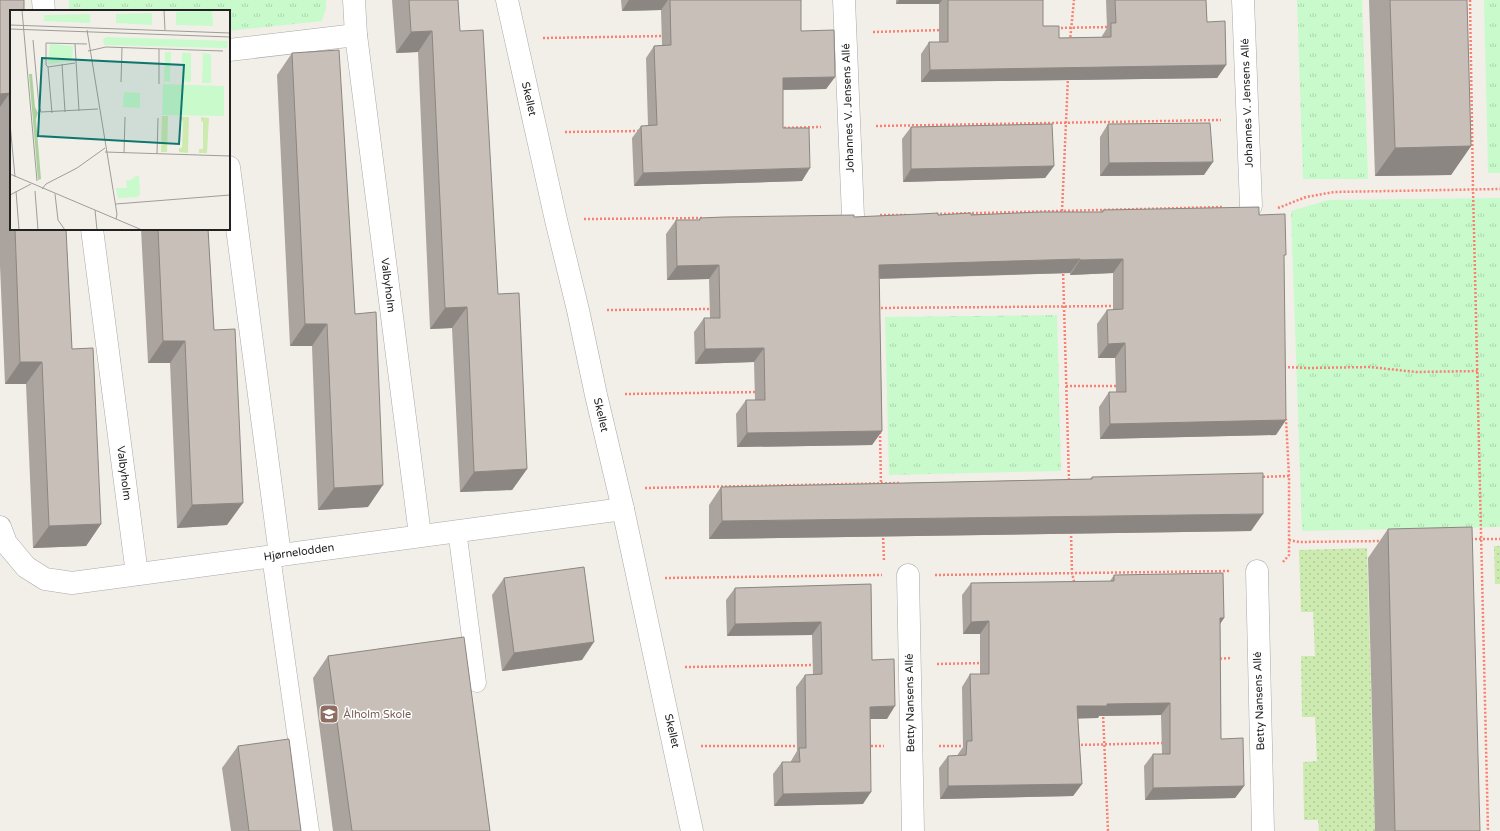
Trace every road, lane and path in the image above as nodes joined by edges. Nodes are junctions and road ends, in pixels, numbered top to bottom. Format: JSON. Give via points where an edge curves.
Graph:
{"nodes":[{"id":1,"x":354,"y":0,"type":"edge"},
{"id":2,"x":507,"y":0,"type":"edge"},
{"id":3,"x":844,"y":0,"type":"edge"},
{"id":4,"x":1074,"y":0,"type":"edge"},
{"id":5,"x":1243,"y":0,"type":"edge"},
{"id":6,"x":1470,"y":0,"type":"edge"},
{"id":7,"x":1118,"y":27,"type":"edge"},
{"id":8,"x":1055,"y":28,"type":"edge"},
{"id":9,"x":1070,"y":28,"type":"junction"},
{"id":10,"x":946,"y":30,"type":"edge"},
{"id":11,"x":845,"y":32,"type":"junction"},
{"id":12,"x":356,"y":35,"type":"junction"},
{"id":13,"x":665,"y":36,"type":"dead end"},
{"id":14,"x":515,"y":39,"type":"junction"},
{"id":15,"x":1070,"y":44,"type":"edge"},
{"id":16,"x":230,"y":50,"type":"edge"},
{"id":17,"x":1068,"y":75,"type":"edge"},
{"id":18,"x":1248,"y":119,"type":"junction"},
{"id":19,"x":1067,"y":122,"type":"junction"},
{"id":20,"x":849,"y":127,"type":"junction"},
{"id":21,"x":779,"y":128,"type":"edge"},
{"id":22,"x":646,"y":130,"type":"edge"},
{"id":23,"x":537,"y":133,"type":"junction"},
{"id":24,"x":230,"y":174,"type":"edge"},
{"id":25,"x":1473,"y":189,"type":"junction"},
{"id":26,"x":1500,"y":189,"type":"edge"},
{"id":27,"x":1251,"y":206,"type":"junction"},
{"id":28,"x":1062,"y":211,"type":"junction"},
{"id":29,"x":915,"y":214,"type":"edge"},
{"id":30,"x":930,"y":214,"type":"edge"},
{"id":31,"x":852,"y":216,"type":"joint"},
{"id":32,"x":704,"y":218,"type":"edge"},
{"id":33,"x":1062,"y":219,"type":"edge"},
{"id":34,"x":556,"y":220,"type":"junction"},
{"id":35,"x":92,"y":230,"type":"edge"},
{"id":36,"x":1063,"y":267,"type":"edge"},
{"id":37,"x":878,"y":301,"type":"edge"},
{"id":38,"x":1064,"y":306,"type":"junction"},
{"id":39,"x":1120,"y":306,"type":"dead end"},
{"id":40,"x":870,"y":308,"type":"edge"},
{"id":41,"x":878,"y":308,"type":"junction"},
{"id":42,"x":712,"y":309,"type":"dead end"},
{"id":43,"x":578,"y":310,"type":"junction"},
{"id":44,"x":1283,"y":360,"type":"edge"},
{"id":45,"x":1284,"y":368,"type":"junction"},
{"id":46,"x":1478,"y":371,"type":"junction"},
{"id":47,"x":1284,"y":374,"type":"edge"},
{"id":48,"x":1066,"y":386,"type":"junction"},
{"id":49,"x":1120,"y":386,"type":"dead end"},
{"id":50,"x":761,"y":392,"type":"dead end"},
{"id":51,"x":596,"y":395,"type":"junction"},
{"id":52,"x":1286,"y":416,"type":"edge"},
{"id":53,"x":880,"y":429,"type":"edge"},
{"id":54,"x":1289,"y":476,"type":"junction"},
{"id":55,"x":1257,"y":477,"type":"edge"},
{"id":56,"x":1069,"y":480,"type":"junction"},
{"id":57,"x":1076,"y":480,"type":"edge"},
{"id":58,"x":881,"y":483,"type":"junction"},
{"id":59,"x":904,"y":483,"type":"edge"},
{"id":60,"x":1069,"y":488,"type":"edge"},
{"id":61,"x":881,"y":491,"type":"edge"},
{"id":62,"x":621,"y":499,"type":"junction"},
{"id":63,"x":0,"y":527,"type":"edge"},
{"id":64,"x":1070,"y":527,"type":"edge"},
{"id":65,"x":883,"y":529,"type":"edge"},
{"id":66,"x":457,"y":530,"type":"junction"},
{"id":67,"x":420,"y":536,"type":"junction"},
{"id":68,"x":1500,"y":538,"type":"edge"},
{"id":69,"x":1466,"y":539,"type":"edge"},
{"id":70,"x":1482,"y":539,"type":"junction"},
{"id":71,"x":1289,"y":540,"type":"junction"},
{"id":72,"x":1387,"y":541,"type":"edge"},
{"id":73,"x":275,"y":555,"type":"junction"},
{"id":74,"x":1257,"y":571,"type":"junction"},
{"id":75,"x":1072,"y":573,"type":"junction"},
{"id":76,"x":137,"y":574,"type":"junction"},
{"id":77,"x":884,"y":575,"type":"junction"},
{"id":78,"x":908,"y":575,"type":"junction"},
{"id":79,"x":637,"y":578,"type":"junction"},
{"id":80,"x":1075,"y":587,"type":"edge"},
{"id":81,"x":1258,"y":658,"type":"junction"},
{"id":82,"x":1211,"y":659,"type":"edge"},
{"id":83,"x":986,"y":663,"type":"dead end"},
{"id":84,"x":910,"y":664,"type":"junction"},
{"id":85,"x":823,"y":665,"type":"edge"},
{"id":86,"x":657,"y":668,"type":"junction"},
{"id":87,"x":477,"y":683,"type":"dead end"},
{"id":88,"x":1103,"y":707,"type":"edge"},
{"id":89,"x":1167,"y":743,"type":"dead end"},
{"id":90,"x":1073,"y":745,"type":"edge"},
{"id":91,"x":1104,"y":745,"type":"junction"},
{"id":92,"x":675,"y":746,"type":"junction"},
{"id":93,"x":801,"y":746,"type":"edge"},
{"id":94,"x":864,"y":746,"type":"edge"},
{"id":95,"x":911,"y":746,"type":"junction"},
{"id":96,"x":973,"y":746,"type":"edge"},
{"id":97,"x":310,"y":831,"type":"edge"},
{"id":98,"x":692,"y":831,"type":"edge"},
{"id":99,"x":913,"y":831,"type":"edge"},
{"id":100,"x":1108,"y":831,"type":"edge"},
{"id":101,"x":1263,"y":831,"type":"edge"},
{"id":102,"x":1488,"y":831,"type":"edge"}],
"edges":[{"from":1,"to":12,"type":"street","name":"Valbyholm"},
{"from":2,"to":14,"type":"street","name":"Skellet"},
{"from":3,"to":11,"type":"street","name":"Johannes V. Jensens Allé"},
{"from":4,"to":9,"type":"path"},
{"from":5,"to":18,"type":"street","name":"Johannes V. Jensens Allé"},
{"from":6,"to":25,"type":"path"},
{"from":7,"to":9,"type":"path"},
{"from":8,"to":9,"type":"path"},
{"from":9,"to":15,"type":"path"},
{"from":10,"to":11,"type":"path"},
{"from":11,"to":20,"type":"street","name":"Johannes V. Jensens Allé"},
{"from":12,"to":16,"type":"street"},
{"from":12,"to":67,"type":"street","name":"Valbyholm"},
{"from":13,"to":14,"type":"path"},
{"from":14,"to":23,"type":"street","name":"Skellet"},
{"from":17,"to":19,"type":"path"},
{"from":18,"to":19,"type":"path"},
{"from":18,"to":27,"type":"street","name":"Johannes V. Jensens Allé"},
{"from":19,"to":20,"type":"path"},
{"from":19,"to":28,"type":"path"},
{"from":20,"to":21,"type":"path"},
{"from":20,"to":31,"type":"street","name":"Johannes V. Jensens Allé"},
{"from":22,"to":23,"type":"path"},
{"from":23,"to":34,"type":"street","name":"Skellet"},
{"from":24,"to":73,"type":"street"},
{"from":25,"to":26,"type":"path"},
{"from":25,"to":27,"type":"path","via":[[1334,192],[1306,197],[1272,210]]},
{"from":25,"to":46,"type":"path"},
{"from":27,"to":28,"type":"path"},
{"from":28,"to":30,"type":"path"},
{"from":28,"to":33,"type":"path"},
{"from":29,"to":31,"type":"path"},
{"from":32,"to":34,"type":"path"},
{"from":34,"to":43,"type":"street","name":"Skellet"},
{"from":35,"to":76,"type":"street","name":"Valbyholm"},
{"from":36,"to":38,"type":"path"},
{"from":37,"to":41,"type":"path"},
{"from":38,"to":39,"type":"path"},
{"from":38,"to":41,"type":"path"},
{"from":38,"to":48,"type":"path"},
{"from":40,"to":41,"type":"path"},
{"from":42,"to":43,"type":"path"},
{"from":43,"to":51,"type":"street","name":"Skellet"},
{"from":44,"to":45,"type":"path"},
{"from":45,"to":46,"type":"path","via":[[1370,367],[1416,372]]},
{"from":45,"to":47,"type":"path"},
{"from":46,"to":70,"type":"path"},
{"from":48,"to":49,"type":"path"},
{"from":48,"to":56,"type":"path"},
{"from":50,"to":51,"type":"path"},
{"from":51,"to":62,"type":"street","name":"Skellet"},
{"from":52,"to":54,"type":"path"},
{"from":53,"to":58,"type":"path"},
{"from":54,"to":55,"type":"path"},
{"from":54,"to":71,"type":"path"},
{"from":56,"to":57,"type":"path"},
{"from":56,"to":60,"type":"path"},
{"from":58,"to":59,"type":"path"},
{"from":58,"to":61,"type":"path"},
{"from":58,"to":62,"type":"path"},
{"from":62,"to":66,"type":"street","name":"Hjørnelodden"},
{"from":62,"to":79,"type":"street","name":"Skellet"},
{"from":63,"to":76,"type":"street","name":"Hjørnelodden","via":[[6,543],[26,566],[45,580],[72,583]]},
{"from":64,"to":75,"type":"path"},
{"from":65,"to":77,"type":"path"},
{"from":66,"to":67,"type":"street","name":"Hjørnelodden"},
{"from":66,"to":87,"type":"lane"},
{"from":67,"to":73,"type":"street","name":"Hjørnelodden"},
{"from":68,"to":70,"type":"path"},
{"from":69,"to":70,"type":"path"},
{"from":70,"to":102,"type":"path"},
{"from":71,"to":72,"type":"path"},
{"from":71,"to":74,"type":"path","via":[[1289,555],[1278,569]]},
{"from":73,"to":76,"type":"street","name":"Hjørnelodden"},
{"from":73,"to":97,"type":"lane"},
{"from":74,"to":75,"type":"path"},
{"from":74,"to":81,"type":"street","name":"Betty Nansens Allé"},
{"from":75,"to":78,"type":"path"},
{"from":75,"to":80,"type":"path"},
{"from":77,"to":78,"type":"path"},
{"from":77,"to":79,"type":"path"},
{"from":78,"to":84,"type":"street","name":"Betty Nansens Allé"},
{"from":79,"to":86,"type":"street","name":"Skellet"},
{"from":81,"to":82,"type":"path"},
{"from":81,"to":101,"type":"street","name":"Betty Nansens Allé"},
{"from":83,"to":84,"type":"path"},
{"from":84,"to":95,"type":"street","name":"Betty Nansens Allé"},
{"from":85,"to":86,"type":"path"},
{"from":86,"to":92,"type":"street","name":"Skellet"},
{"from":88,"to":91,"type":"path"},
{"from":89,"to":91,"type":"path"},
{"from":90,"to":91,"type":"path"},
{"from":91,"to":100,"type":"path"},
{"from":92,"to":93,"type":"path"},
{"from":92,"to":98,"type":"street","name":"Skellet"},
{"from":94,"to":95,"type":"path"},
{"from":95,"to":96,"type":"path"},
{"from":95,"to":99,"type":"street","name":"Betty Nansens Allé"}]}
